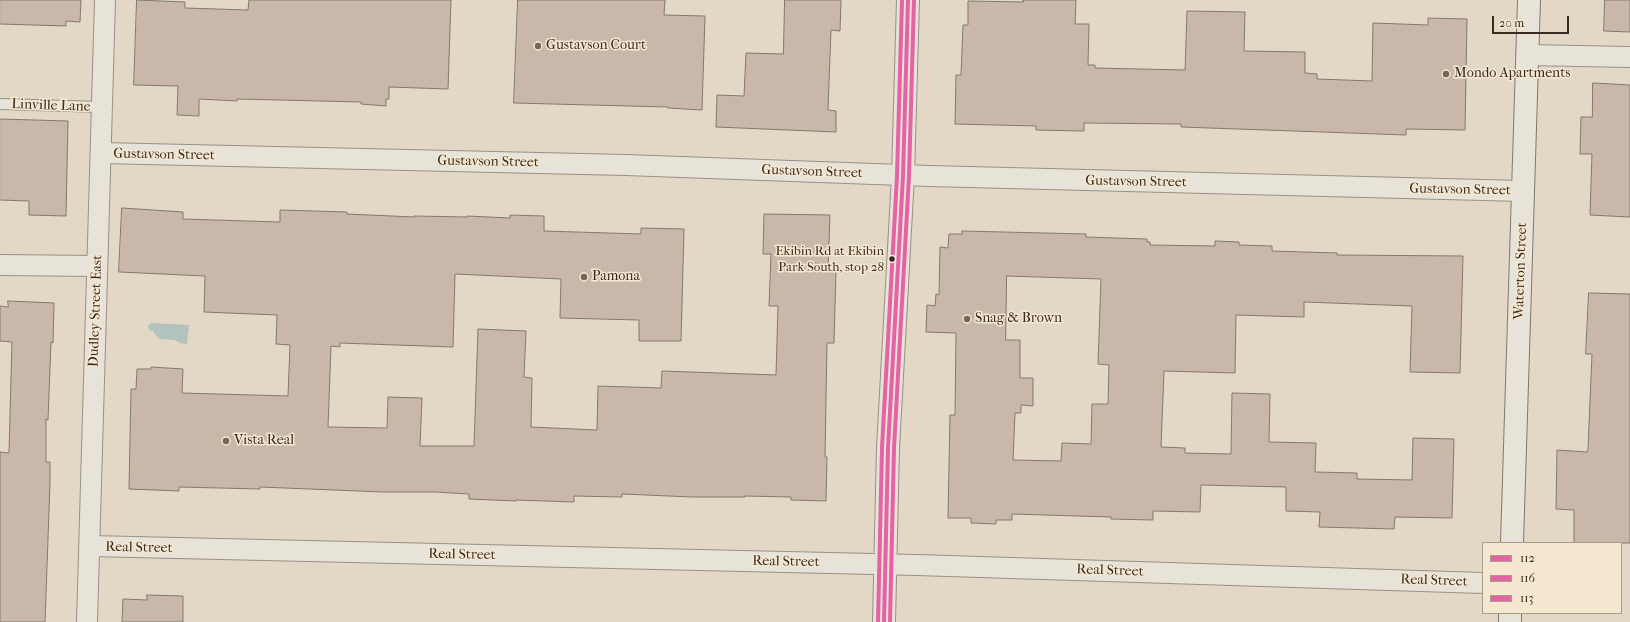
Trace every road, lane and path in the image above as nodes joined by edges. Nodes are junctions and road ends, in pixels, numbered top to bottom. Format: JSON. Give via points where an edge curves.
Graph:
{"nodes":[{"id":1,"x":105,"y":0,"type":"edge"},
{"id":2,"x":908,"y":0,"type":"edge"},
{"id":3,"x":1529,"y":0,"type":"edge"},
{"id":4,"x":1527,"y":54,"type":"junction"},
{"id":5,"x":1630,"y":57,"type":"edge"},
{"id":6,"x":0,"y":104,"type":"edge"},
{"id":7,"x":102,"y":107,"type":"junction"},
{"id":8,"x":101,"y":153,"type":"junction"},
{"id":9,"x":903,"y":176,"type":"junction"},
{"id":10,"x":1523,"y":192,"type":"junction"},
{"id":11,"x":0,"y":266,"type":"edge"},
{"id":12,"x":98,"y":266,"type":"junction"},
{"id":13,"x":1512,"y":542,"type":"edge"},
{"id":14,"x":90,"y":546,"type":"junction"},
{"id":15,"x":884,"y":564,"type":"junction"},
{"id":16,"x":1482,"y":583,"type":"edge"},
{"id":17,"x":87,"y":622,"type":"edge"},
{"id":18,"x":884,"y":622,"type":"edge"}],
"edges":[{"from":1,"to":7,"type":"street","name":"Dudley Street East"},
{"from":2,"to":9,"type":"street"},
{"from":3,"to":4,"type":"street","name":"Waterton Street"},
{"from":4,"to":5,"type":"street"},
{"from":4,"to":10,"type":"street","name":"Waterton Street"},
{"from":6,"to":7,"type":"lane","name":"Linville Lane"},
{"from":7,"to":8,"type":"street","name":"Dudley Street East"},
{"from":8,"to":9,"type":"street","name":"Gustavson Street","via":[[612,165]]},
{"from":8,"to":12,"type":"street","name":"Dudley Street East"},
{"from":9,"to":10,"type":"street","name":"Gustavson Street"},
{"from":9,"to":15,"type":"street"},
{"from":10,"to":13,"type":"street","name":"Waterton Street"},
{"from":11,"to":12,"type":"street"},
{"from":12,"to":14,"type":"street","name":"Dudley Street East"},
{"from":14,"to":15,"type":"street","name":"Real Street"},
{"from":14,"to":17,"type":"street","name":"Dudley Street East"},
{"from":15,"to":16,"type":"street","name":"Real Street"},
{"from":15,"to":18,"type":"street"}]}
